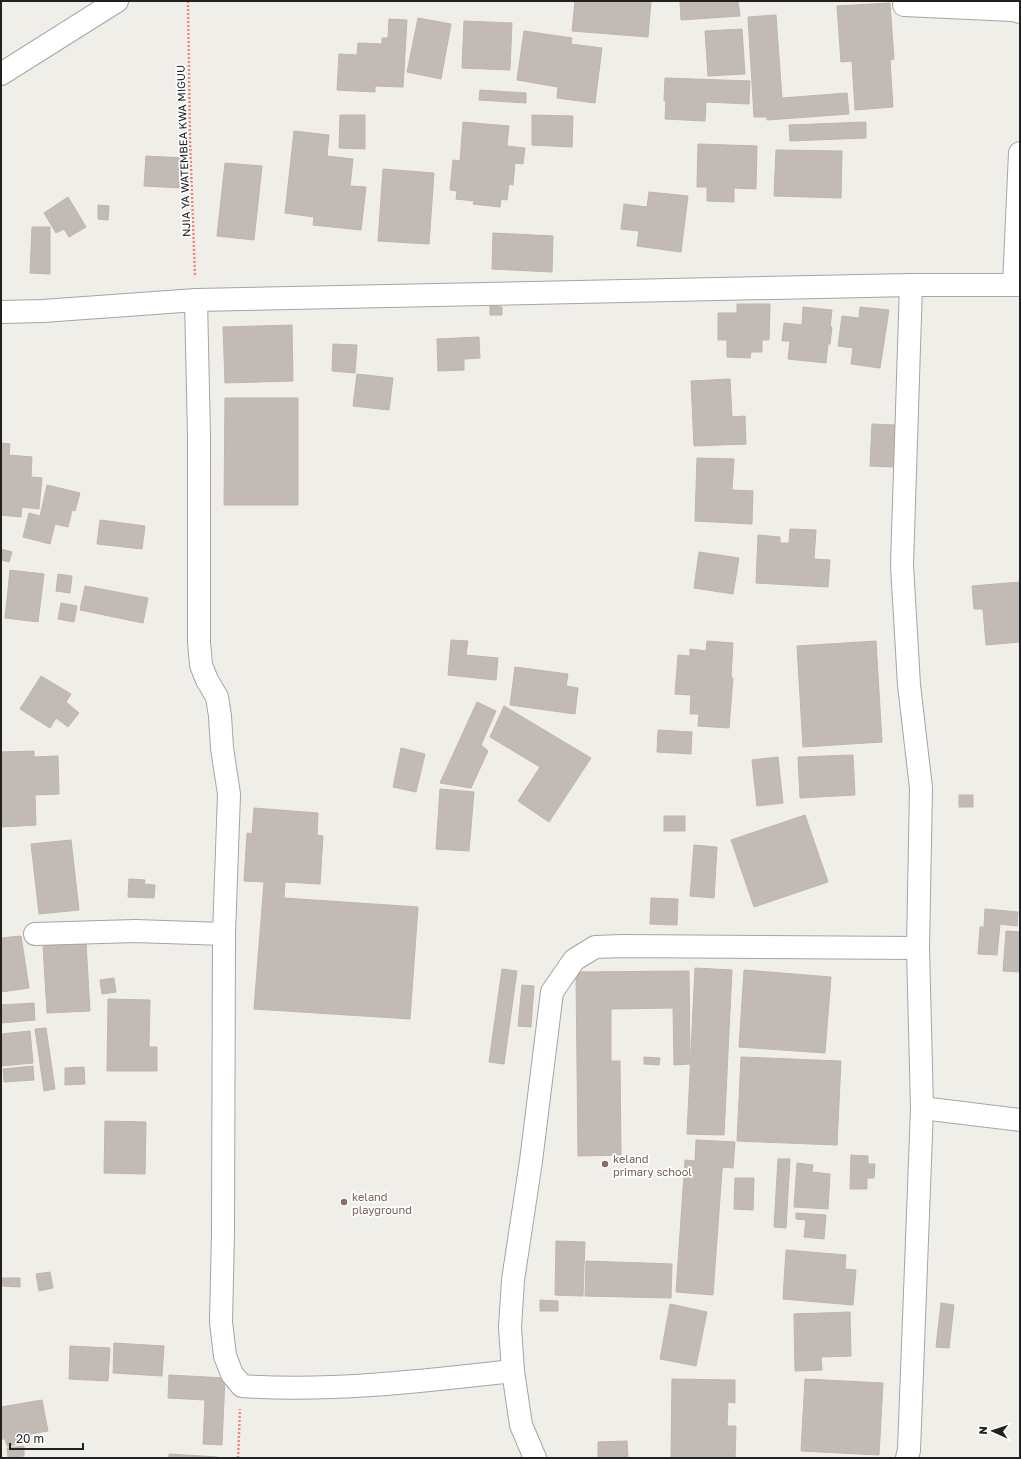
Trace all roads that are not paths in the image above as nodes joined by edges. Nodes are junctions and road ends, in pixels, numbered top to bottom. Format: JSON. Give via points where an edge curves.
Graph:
{"nodes":[{"id":1,"x":117,"y":1,"type":"edge"},
{"id":2,"x":904,"y":5,"type":"dead end"},
{"id":3,"x":1020,"y":12,"type":"edge"},
{"id":4,"x":1,"y":74,"type":"edge"},
{"id":5,"x":1020,"y":153,"type":"edge"},
{"id":6,"x":912,"y":285,"type":"junction"},
{"id":7,"x":1017,"y":285,"type":"edge"},
{"id":8,"x":196,"y":300,"type":"junction"},
{"id":9,"x":1,"y":312,"type":"edge"},
{"id":10,"x":36,"y":934,"type":"dead end"},
{"id":11,"x":224,"y":934,"type":"junction"},
{"id":12,"x":918,"y":948,"type":"junction"},
{"id":13,"x":922,"y":1108,"type":"junction"},
{"id":14,"x":1020,"y":1120,"type":"edge"},
{"id":15,"x":513,"y":1371,"type":"junction"},
{"id":16,"x":535,"y":1458,"type":"edge"},
{"id":17,"x":907,"y":1458,"type":"edge"}],
"edges":[{"from":1,"to":4,"type":"street"},
{"from":2,"to":3,"type":"street"},
{"from":5,"to":7,"type":"street"},
{"from":6,"to":7,"type":"street"},
{"from":6,"to":8,"type":"street"},
{"from":6,"to":12,"type":"street","via":[[902,565],[909,685],[921,788]]},
{"from":8,"to":9,"type":"street"},
{"from":8,"to":11,"type":"street","via":[[199,642],[201,665],[216,697],[220,716],[229,794]]},
{"from":10,"to":11,"type":"street","via":[[136,931]]},
{"from":11,"to":15,"type":"street","via":[[224,1233],[221,1322],[226,1356],[232,1374],[242,1386],[280,1388],[352,1386]]},
{"from":12,"to":13,"type":"street"},
{"from":12,"to":15,"type":"street","via":[[616,946],[595,947],[574,960],[552,992],[513,1280],[510,1327]]},
{"from":13,"to":14,"type":"street"},
{"from":13,"to":17,"type":"street"},
{"from":15,"to":16,"type":"street","via":[[521,1425]]}]}
